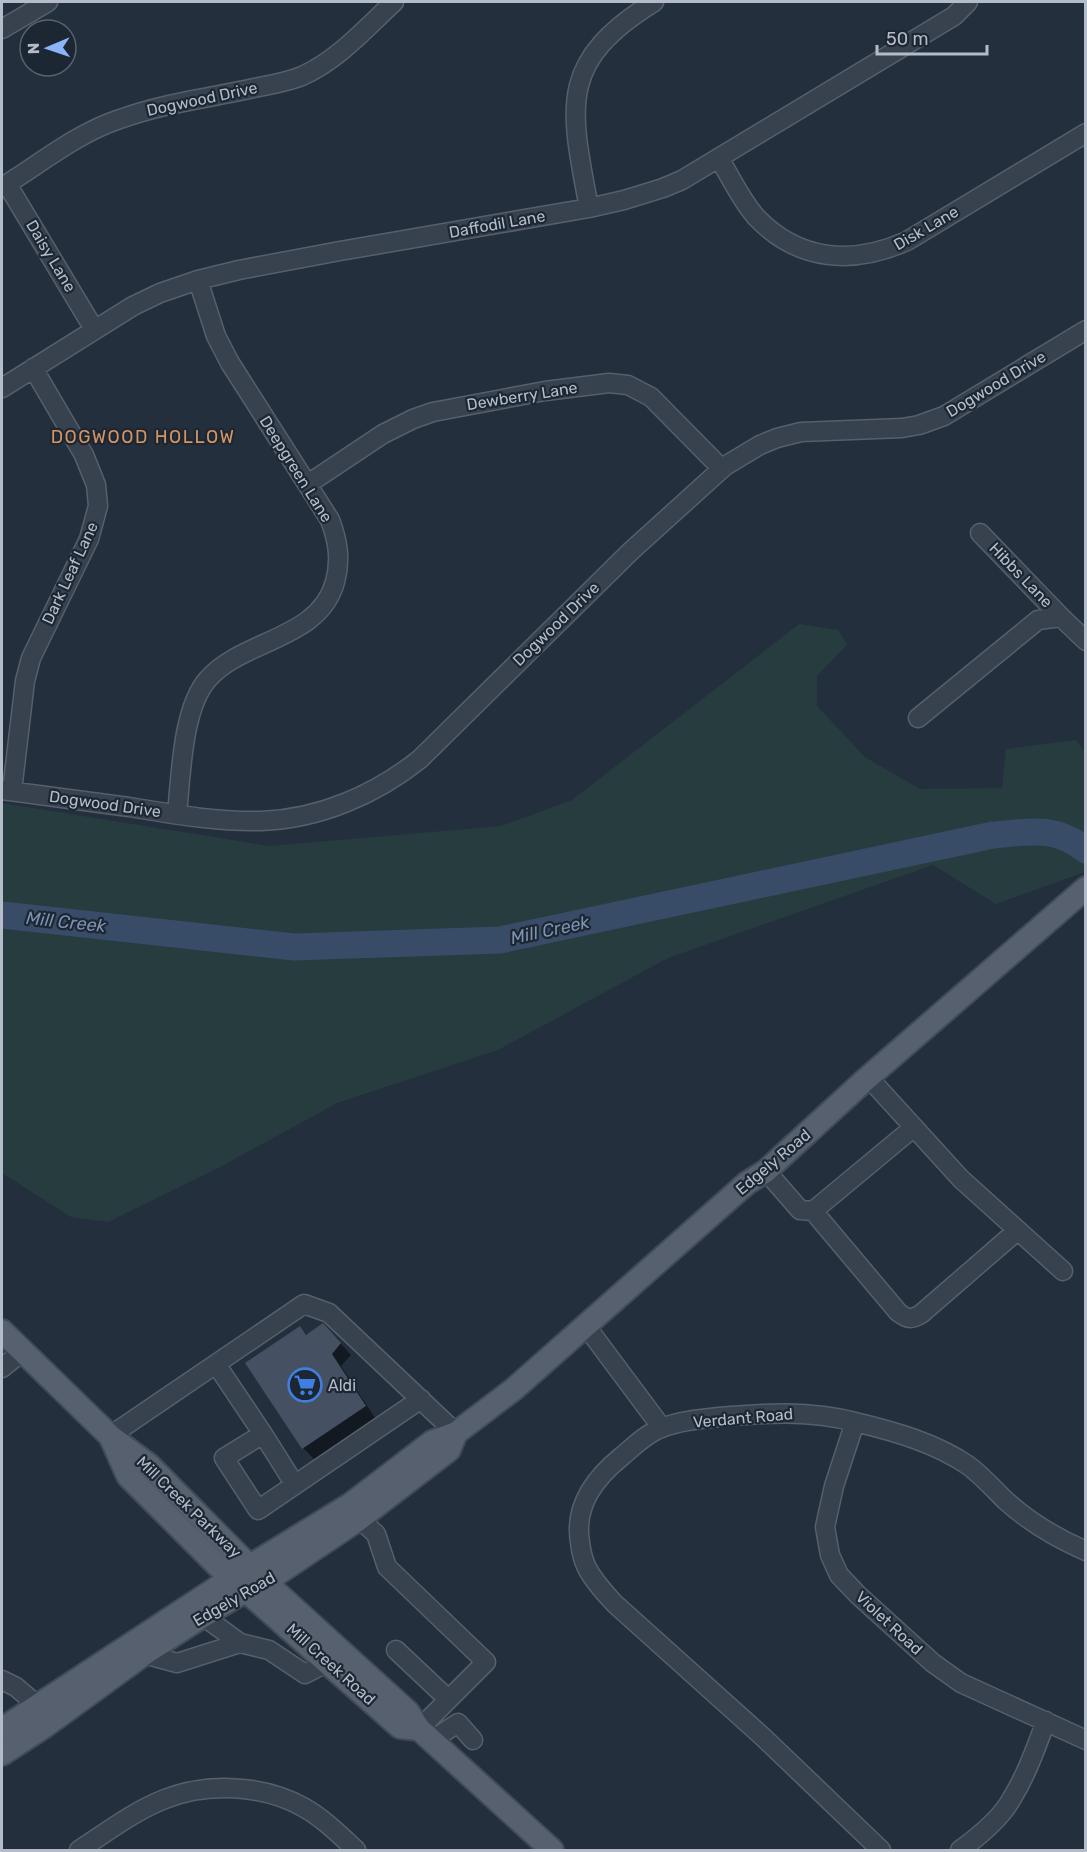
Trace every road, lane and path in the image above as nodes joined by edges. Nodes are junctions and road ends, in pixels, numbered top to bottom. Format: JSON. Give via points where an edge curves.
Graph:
{"nodes":[{"id":1,"x":48,"y":2,"type":"edge"},
{"id":2,"x":394,"y":2,"type":"edge"},
{"id":3,"x":654,"y":2,"type":"edge"},
{"id":4,"x":968,"y":2,"type":"edge"},
{"id":5,"x":2,"y":29,"type":"edge"},
{"id":6,"x":1086,"y":133,"type":"edge"},
{"id":7,"x":719,"y":158,"type":"junction"},
{"id":8,"x":4,"y":185,"type":"edge"},
{"id":9,"x":589,"y":208,"type":"junction"},
{"id":10,"x":198,"y":280,"type":"junction"},
{"id":11,"x":94,"y":329,"type":"junction"},
{"id":12,"x":1086,"y":330,"type":"edge"},
{"id":13,"x":33,"y":368,"type":"junction"},
{"id":14,"x":2,"y":388,"type":"edge"},
{"id":15,"x":722,"y":469,"type":"junction"},
{"id":16,"x":308,"y":484,"type":"junction"},
{"id":17,"x":980,"y":533,"type":"dead end"},
{"id":18,"x":1061,"y":617,"type":"junction"},
{"id":19,"x":1086,"y":641,"type":"edge"},
{"id":20,"x":918,"y":718,"type":"dead end"},
{"id":21,"x":7,"y":791,"type":"edge"},
{"id":22,"x":177,"y":814,"type":"junction"},
{"id":23,"x":1086,"y":888,"type":"edge"},
{"id":24,"x":869,"y":1078,"type":"junction"},
{"id":25,"x":913,"y":1128,"type":"junction"},
{"id":26,"x":766,"y":1171,"type":"junction"},
{"id":27,"x":813,"y":1211,"type":"junction"},
{"id":28,"x":1018,"y":1230,"type":"junction"},
{"id":29,"x":1063,"y":1271,"type":"dead end"},
{"id":30,"x":586,"y":1326,"type":"junction"},
{"id":31,"x":2,"y":1331,"type":"edge"},
{"id":32,"x":23,"y":1352,"type":"junction"},
{"id":33,"x":216,"y":1364,"type":"junction"},
{"id":34,"x":2,"y":1368,"type":"edge"},
{"id":35,"x":421,"y":1399,"type":"junction"},
{"id":36,"x":855,"y":1422,"type":"junction"},
{"id":37,"x":662,"y":1428,"type":"junction"},
{"id":38,"x":456,"y":1433,"type":"junction"},
{"id":39,"x":263,"y":1434,"type":"junction"},
{"id":40,"x":110,"y":1436,"type":"junction"},
{"id":41,"x":295,"y":1485,"type":"junction"},
{"id":42,"x":359,"y":1519,"type":"junction"},
{"id":43,"x":1086,"y":1551,"type":"edge"},
{"id":44,"x":248,"y":1579,"type":"junction"},
{"id":45,"x":203,"y":1616,"type":"junction"},
{"id":46,"x":293,"y":1630,"type":"junction"},
{"id":47,"x":240,"y":1643,"type":"junction"},
{"id":48,"x":268,"y":1650,"type":"junction"},
{"id":49,"x":396,"y":1650,"type":"dead end"},
{"id":50,"x":144,"y":1654,"type":"junction"},
{"id":51,"x":328,"y":1662,"type":"junction"},
{"id":52,"x":2,"y":1680,"type":"edge"},
{"id":53,"x":448,"y":1700,"type":"junction"},
{"id":54,"x":38,"y":1705,"type":"junction"},
{"id":55,"x":1046,"y":1721,"type":"junction"},
{"id":56,"x":2,"y":1728,"type":"edge"},
{"id":57,"x":425,"y":1735,"type":"junction"},
{"id":58,"x":472,"y":1740,"type":"dead end"},
{"id":59,"x":1086,"y":1740,"type":"edge"},
{"id":60,"x":2,"y":1754,"type":"edge"},
{"id":61,"x":79,"y":1851,"type":"edge"},
{"id":62,"x":356,"y":1851,"type":"edge"},
{"id":63,"x":552,"y":1851,"type":"edge"},
{"id":64,"x":881,"y":1851,"type":"edge"},
{"id":65,"x":960,"y":1851,"type":"edge"}],
"edges":[{"from":1,"to":5,"type":"street"},
{"from":2,"to":8,"type":"street","name":"Dogwood Drive","via":[[342,50],[301,76],[153,108],[117,120]]},
{"from":3,"to":9,"type":"street","via":[[607,36],[582,72],[575,123]]},
{"from":4,"to":7,"type":"street","name":"Daffodil Lane","via":[[954,16]]},
{"from":6,"to":7,"type":"street","name":"Disk Lane","via":[[907,241],[867,255],[848,257],[806,250],[776,235],[749,207]]},
{"from":7,"to":9,"type":"street","name":"Daffodil Lane","via":[[663,188]]},
{"from":8,"to":11,"type":"street","name":"Daisy Lane"},
{"from":9,"to":10,"type":"street","name":"Daffodil Lane"},
{"from":10,"to":11,"type":"street","name":"Daffodil Lane","via":[[160,293]]},
{"from":10,"to":16,"type":"street","name":"Deepgreen Lane","via":[[216,336],[230,363]]},
{"from":11,"to":13,"type":"street","name":"Daffodil Lane"},
{"from":12,"to":15,"type":"street","name":"Dogwood Drive","via":[[944,416],[902,428],[801,432],[760,445]]},
{"from":13,"to":14,"type":"street","name":"Daffodil Lane"},
{"from":13,"to":21,"type":"street","name":"Dark Leaf Lane","via":[[84,454],[96,485],[98,506],[88,539],[31,658]]},
{"from":15,"to":16,"type":"street","name":"Dewberry Lane","via":[[651,397],[628,384],[609,383],[545,391],[413,419],[383,434]]},
{"from":15,"to":22,"type":"street","name":"Dogwood Drive","via":[[631,551],[398,776],[351,801],[288,818],[260,821]]},
{"from":16,"to":22,"type":"street","name":"Deepgreen Lane","via":[[330,520],[339,556],[339,569],[328,600],[299,627],[228,663],[207,680],[192,708]]},
{"from":17,"to":18,"type":"street","name":"Hibbs Lane"},
{"from":18,"to":19,"type":"street","name":"Hibbs Lane"},
{"from":18,"to":20,"type":"street","via":[[1038,620]]},
{"from":21,"to":22,"type":"street","name":"Dogwood Drive"},
{"from":23,"to":24,"type":"main road","name":"Edgely Road"},
{"from":24,"to":25,"type":"street"},
{"from":24,"to":26,"type":"main road","name":"Edgely Road"},
{"from":25,"to":27,"type":"street"},
{"from":25,"to":28,"type":"street","via":[[961,1179]]},
{"from":26,"to":27,"type":"street","via":[[801,1210]]},
{"from":26,"to":30,"type":"main road","name":"Edgely Road","via":[[747,1183]]},
{"from":27,"to":28,"type":"street","via":[[898,1312],[913,1319]]},
{"from":28,"to":29,"type":"street"},
{"from":30,"to":37,"type":"street"},
{"from":30,"to":38,"type":"main road","name":"Edgely Road"},
{"from":31,"to":32,"type":"main road","name":"Mill Creek Parkway"},
{"from":32,"to":34,"type":"street"},
{"from":32,"to":40,"type":"main road","name":"Mill Creek Parkway"},
{"from":33,"to":35,"type":"street","via":[[304,1304],[329,1313]]},
{"from":33,"to":39,"type":"street"},
{"from":33,"to":40,"type":"street"},
{"from":35,"to":38,"type":"street"},
{"from":35,"to":41,"type":"street"},
{"from":36,"to":37,"type":"street","name":"Verdant Road","via":[[793,1413],[698,1419]]},
{"from":36,"to":43,"type":"street","name":"Verdant Road","via":[[932,1446],[967,1465],[1038,1526]]},
{"from":36,"to":55,"type":"street","name":"Violet Road","via":[[825,1527],[830,1555],[839,1575],[942,1670],[982,1694]]},
{"from":37,"to":64,"type":"street","name":"Verdant Road","via":[[597,1478],[585,1498],[578,1529],[586,1567],[615,1604]]},
{"from":38,"to":42,"type":"main road","name":"Edgely Road","via":[[448,1450]]},
{"from":38,"to":44,"type":"main road","name":"Edgely Road","via":[[432,1442]]},
{"from":39,"to":41,"type":"street"},
{"from":39,"to":41,"type":"street","via":[[224,1458],[258,1510]]},
{"from":40,"to":44,"type":"main road","name":"Mill Creek Parkway","via":[[128,1476],[218,1566]]},
{"from":42,"to":44,"type":"main road","name":"Edgely Road"},
{"from":42,"to":53,"type":"street","via":[[376,1534],[387,1567],[486,1662]]},
{"from":44,"to":45,"type":"main road","name":"Edgely Road"},
{"from":44,"to":46,"type":"main road","name":"Mill Creek Road"},
{"from":44,"to":54,"type":"main road","name":"Edgely Road"},
{"from":44,"to":57,"type":"main road","name":"Mill Creek Road","via":[[408,1712]]},
{"from":45,"to":47,"type":"street"},
{"from":45,"to":50,"type":"main road","name":"Edgely Road"},
{"from":46,"to":48,"type":"street"},
{"from":46,"to":51,"type":"main road","name":"Mill Creek Road"},
{"from":47,"to":48,"type":"street"},
{"from":47,"to":50,"type":"street","via":[[177,1663]]},
{"from":48,"to":51,"type":"street","via":[[305,1674]]},
{"from":49,"to":53,"type":"street"},
{"from":50,"to":60,"type":"main road","name":"Edgely Road"},
{"from":51,"to":57,"type":"main road","name":"Mill Creek Road","via":[[400,1727]]},
{"from":52,"to":54,"type":"street"},
{"from":53,"to":57,"type":"street"},
{"from":54,"to":56,"type":"main road","name":"Edgely Road"},
{"from":55,"to":59,"type":"street","name":"Violet Road"},
{"from":55,"to":65,"type":"street","via":[[1012,1800]]},
{"from":57,"to":58,"type":"street","via":[[458,1723]]},
{"from":57,"to":63,"type":"main road","name":"Mill Creek Road"},
{"from":61,"to":62,"type":"street","via":[[164,1799],[221,1788],[245,1789],[291,1801]]}]}
